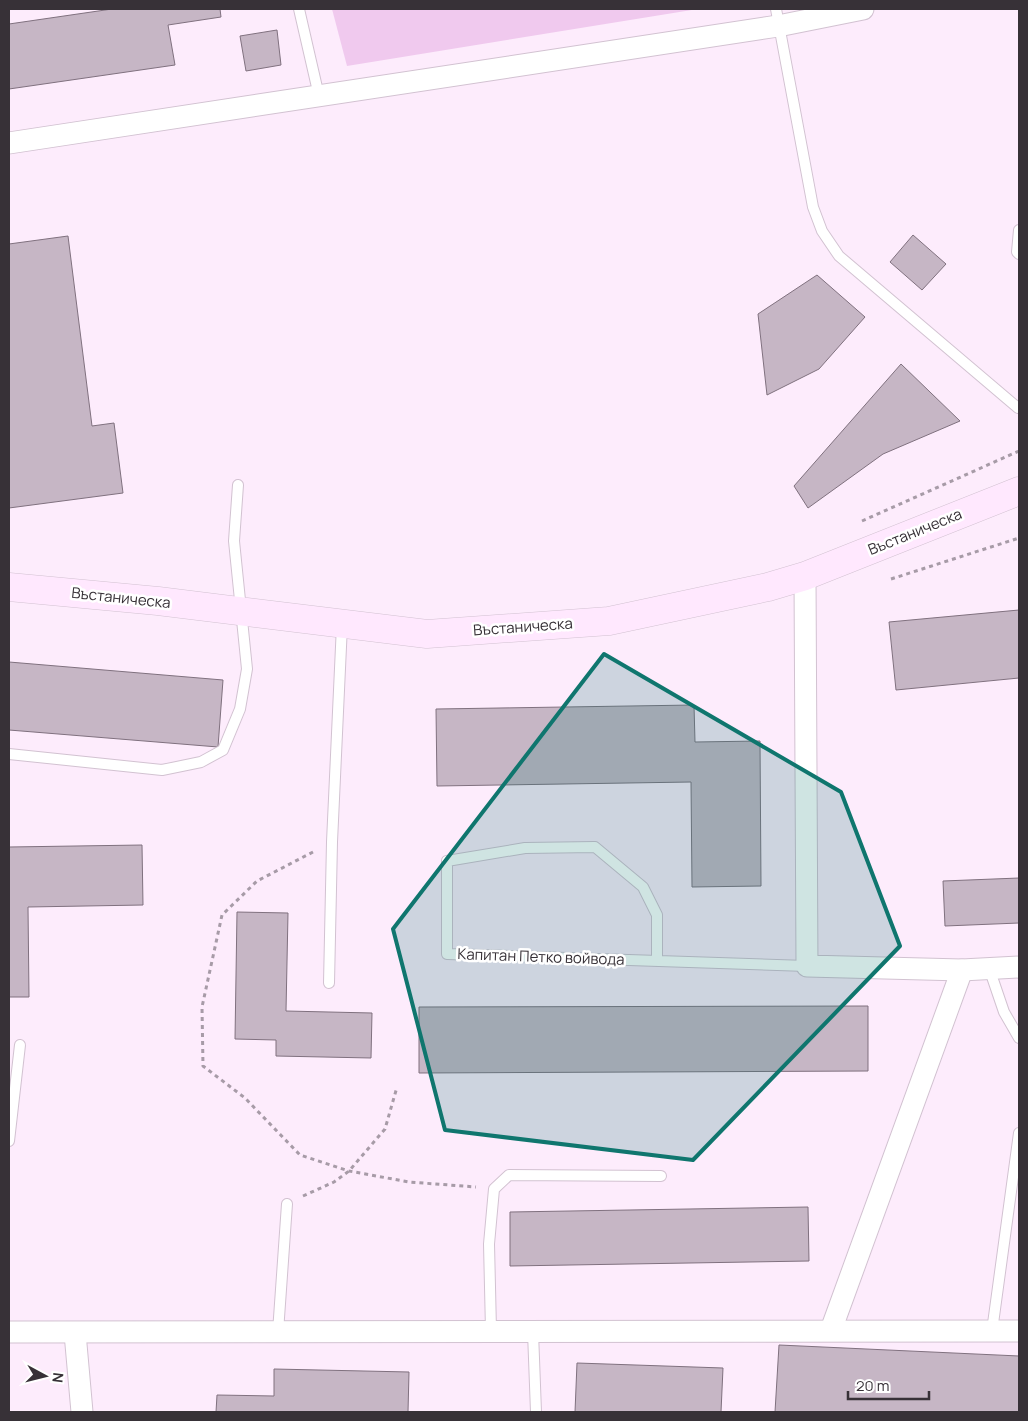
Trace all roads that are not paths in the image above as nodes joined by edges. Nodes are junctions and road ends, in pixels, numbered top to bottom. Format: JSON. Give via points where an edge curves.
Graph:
{"nodes":[{"id":1,"x":299,"y":9,"type":"edge"},
{"id":2,"x":863,"y":9,"type":"edge"},
{"id":3,"x":777,"y":17,"type":"edge"},
{"id":4,"x":319,"y":96,"type":"junction"},
{"id":5,"x":9,"y":143,"type":"edge"},
{"id":6,"x":1019,"y":230,"type":"edge"},
{"id":7,"x":1019,"y":254,"type":"edge"},
{"id":8,"x":1018,"y":408,"type":"edge"},
{"id":9,"x":238,"y":485,"type":"dead end"},
{"id":10,"x":1019,"y":490,"type":"edge"},
{"id":11,"x":805,"y":576,"type":"junction"},
{"id":12,"x":9,"y":587,"type":"edge"},
{"id":13,"x":240,"y":611,"type":"junction"},
{"id":14,"x":342,"y":625,"type":"junction"},
{"id":15,"x":9,"y":754,"type":"edge"},
{"id":16,"x":657,"y":961,"type":"junction"},
{"id":17,"x":807,"y":966,"type":"junction"},
{"id":18,"x":1019,"y":967,"type":"edge"},
{"id":19,"x":989,"y":968,"type":"junction"},
{"id":20,"x":962,"y":970,"type":"junction"},
{"id":21,"x":329,"y":983,"type":"dead end"},
{"id":22,"x":1019,"y":1038,"type":"edge"},
{"id":23,"x":20,"y":1045,"type":"dead end"},
{"id":24,"x":1019,"y":1133,"type":"edge"},
{"id":25,"x":9,"y":1141,"type":"edge"},
{"id":26,"x":661,"y":1176,"type":"dead end"},
{"id":27,"x":287,"y":1204,"type":"road end"},
{"id":28,"x":491,"y":1330,"type":"junction"},
{"id":29,"x":831,"y":1330,"type":"junction"},
{"id":30,"x":992,"y":1331,"type":"junction"},
{"id":31,"x":1019,"y":1331,"type":"edge"},
{"id":32,"x":9,"y":1332,"type":"edge"},
{"id":33,"x":278,"y":1332,"type":"junction"},
{"id":34,"x":533,"y":1332,"type":"junction"},
{"id":35,"x":75,"y":1333,"type":"junction"},
{"id":36,"x":82,"y":1412,"type":"edge"},
{"id":37,"x":536,"y":1412,"type":"edge"}],
"edges":[{"from":1,"to":4,"type":"lane"},
{"from":2,"to":3,"type":"street"},
{"from":3,"to":4,"type":"street"},
{"from":3,"to":8,"type":"lane","via":[[813,207],[822,230],[839,256]]},
{"from":4,"to":5,"type":"street"},
{"from":6,"to":7,"type":"lane"},
{"from":9,"to":13,"type":"lane","via":[[234,541]]},
{"from":10,"to":11,"type":"main road","name":"Въстаническа"},
{"from":11,"to":14,"type":"main road","name":"Въстаническа","via":[[609,621],[427,634]]},
{"from":11,"to":17,"type":"street"},
{"from":12,"to":13,"type":"main road","name":"Въстаническа"},
{"from":13,"to":14,"type":"main road","name":"Въстаническа"},
{"from":13,"to":15,"type":"lane","via":[[247,669],[240,709],[223,750],[201,762],[162,770]]},
{"from":14,"to":21,"type":"lane"},
{"from":16,"to":16,"type":"lane","name":"Капитан Петко войвода","via":[[657,915],[643,888],[595,847],[525,848],[447,861],[447,954]]},
{"from":16,"to":17,"type":"lane","name":"Капитан Петко войвода"},
{"from":17,"to":20,"type":"street","name":"Капитан Петко войвода"},
{"from":18,"to":19,"type":"street","name":"Капитан Петко войвода"},
{"from":19,"to":20,"type":"street","name":"Капитан Петко войвода"},
{"from":19,"to":22,"type":"lane","via":[[1004,1012]]},
{"from":20,"to":29,"type":"street"},
{"from":23,"to":25,"type":"lane"},
{"from":24,"to":30,"type":"lane"},
{"from":26,"to":28,"type":"lane","via":[[510,1175],[494,1189],[489,1244]]},
{"from":27,"to":33,"type":"lane"},
{"from":28,"to":33,"type":"street"},
{"from":28,"to":34,"type":"street"},
{"from":29,"to":30,"type":"street"},
{"from":29,"to":34,"type":"street"},
{"from":30,"to":31,"type":"street"},
{"from":32,"to":35,"type":"street"},
{"from":33,"to":35,"type":"street"},
{"from":34,"to":37,"type":"lane"},
{"from":35,"to":36,"type":"street"}]}
